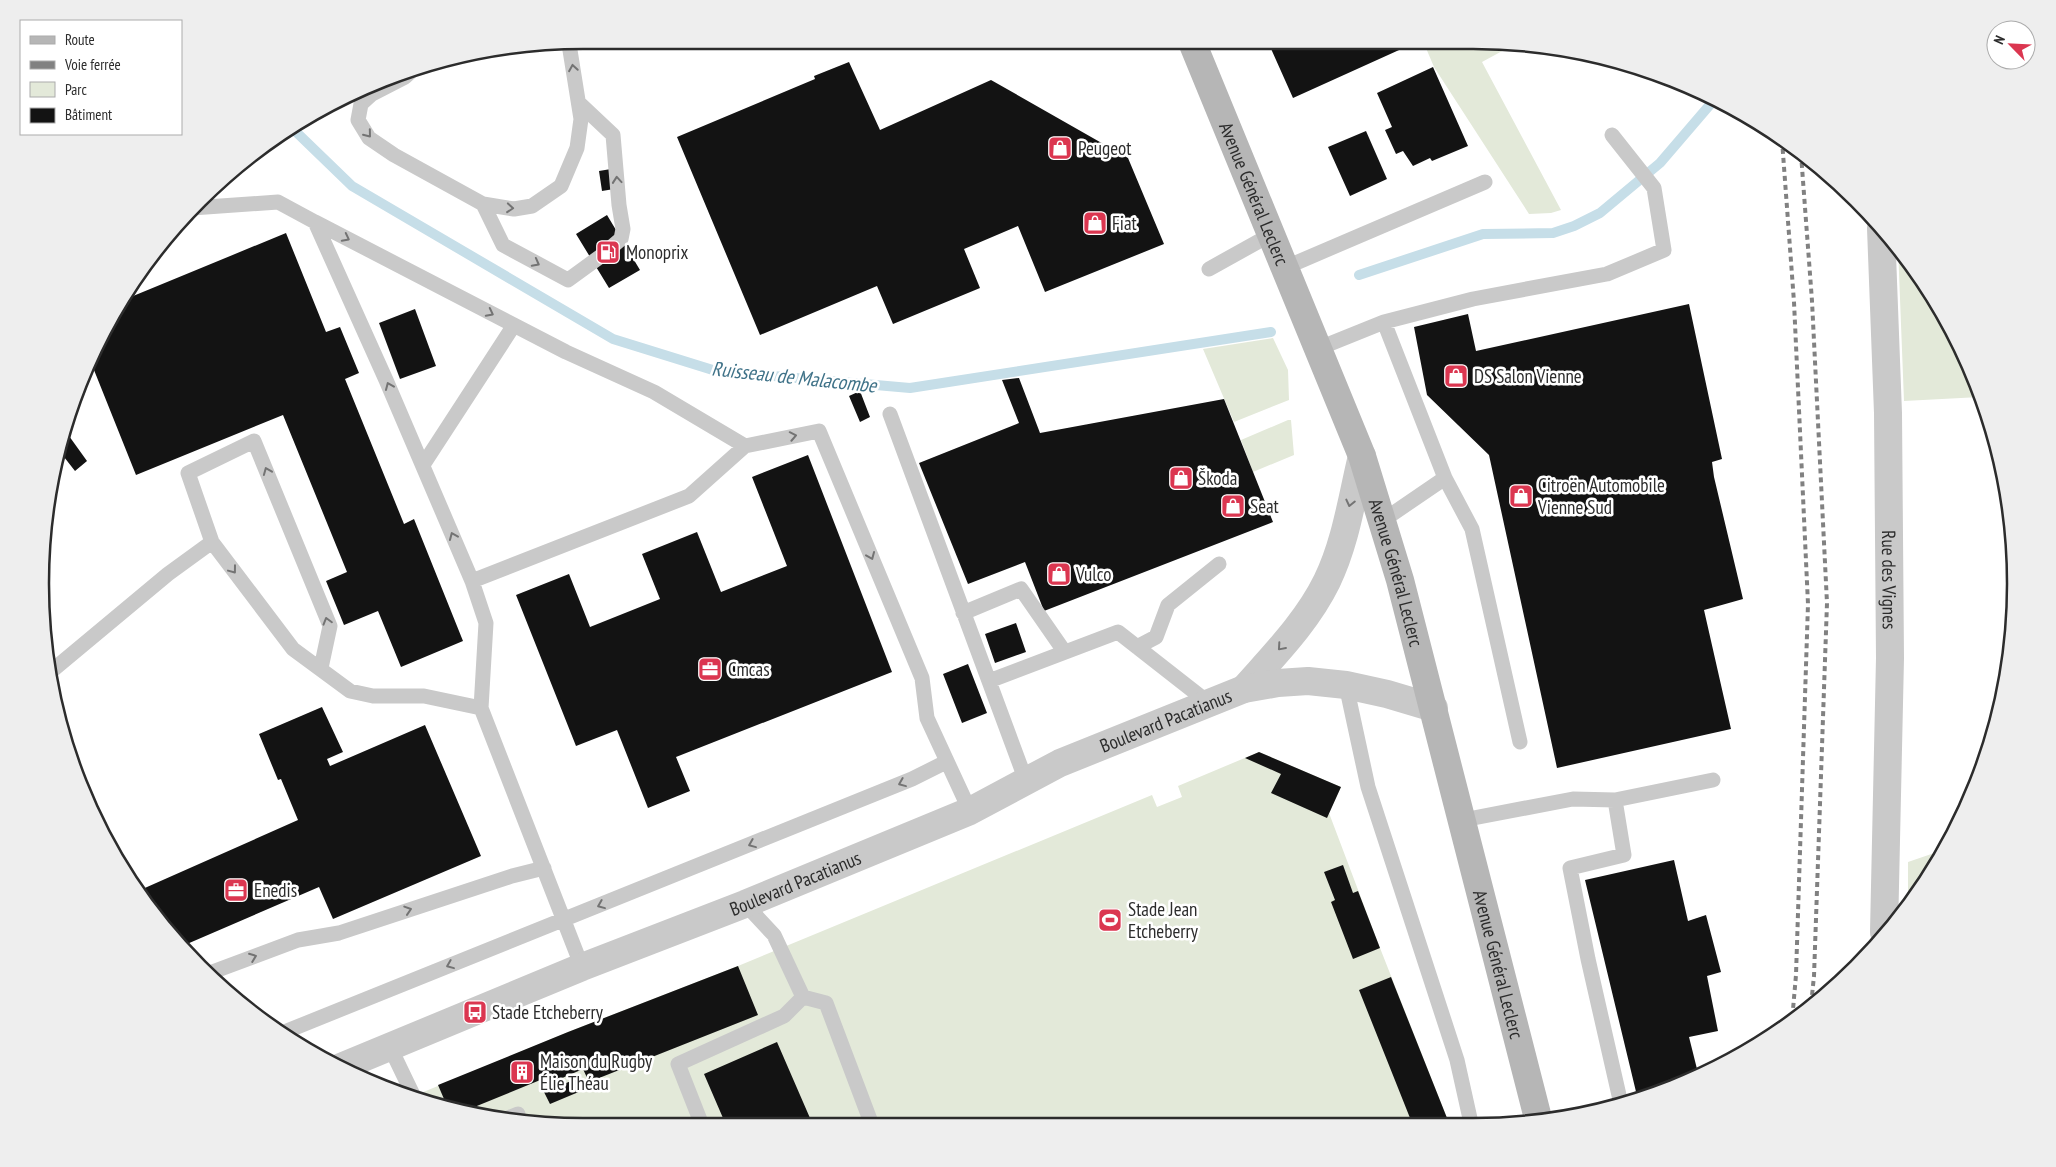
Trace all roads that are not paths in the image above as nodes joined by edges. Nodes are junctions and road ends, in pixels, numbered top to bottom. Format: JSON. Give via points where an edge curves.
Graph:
{"nodes":[{"id":1,"x":570,"y":49,"type":"edge"},
{"id":2,"x":1195,"y":49,"type":"edge"},
{"id":3,"x":388,"y":86,"type":"edge"},
{"id":4,"x":579,"y":103,"type":"junction"},
{"id":5,"x":1612,"y":135,"type":"dead end"},
{"id":6,"x":1486,"y":182,"type":"dead end"},
{"id":7,"x":483,"y":204,"type":"junction"},
{"id":8,"x":203,"y":207,"type":"edge"},
{"id":9,"x":315,"y":222,"type":"junction"},
{"id":10,"x":1270,"y":235,"type":"junction"},
{"id":11,"x":1880,"y":238,"type":"edge"},
{"id":12,"x":1284,"y":268,"type":"junction"},
{"id":13,"x":1209,"y":269,"type":"dead end"},
{"id":14,"x":1384,"y":322,"type":"junction"},
{"id":15,"x":514,"y":325,"type":"junction"},
{"id":16,"x":1316,"y":349,"type":"junction"},
{"id":17,"x":890,"y":414,"type":"dead end"},
{"id":18,"x":745,"y":446,"type":"junction"},
{"id":19,"x":1362,"y":456,"type":"junction"},
{"id":20,"x":423,"y":465,"type":"junction"},
{"id":21,"x":1445,"y":478,"type":"junction"},
{"id":22,"x":1382,"y":521,"type":"junction"},
{"id":23,"x":212,"y":542,"type":"junction"},
{"id":24,"x":1220,"y":564,"type":"dead end"},
{"id":25,"x":472,"y":581,"type":"junction"},
{"id":26,"x":963,"y":613,"type":"junction"},
{"id":27,"x":1138,"y":647,"type":"junction"},
{"id":28,"x":1064,"y":651,"type":"junction"},
{"id":29,"x":56,"y":668,"type":"edge"},
{"id":30,"x":321,"y":668,"type":"junction"},
{"id":31,"x":989,"y":681,"type":"junction"},
{"id":32,"x":1346,"y":685,"type":"junction"},
{"id":33,"x":1244,"y":689,"type":"junction"},
{"id":34,"x":1210,"y":704,"type":"junction"},
{"id":35,"x":481,"y":708,"type":"junction"},
{"id":36,"x":1434,"y":708,"type":"junction"},
{"id":37,"x":1520,"y":742,"type":"dead end"},
{"id":38,"x":946,"y":762,"type":"junction"},
{"id":39,"x":1714,"y":780,"type":"dead end"},
{"id":40,"x":1026,"y":781,"type":"junction"},
{"id":41,"x":1615,"y":800,"type":"junction"},
{"id":42,"x":970,"y":811,"type":"junction"},
{"id":43,"x":1463,"y":820,"type":"junction"},
{"id":44,"x":544,"y":868,"type":"junction"},
{"id":45,"x":745,"y":904,"type":"junction"},
{"id":46,"x":564,"y":920,"type":"junction"},
{"id":47,"x":1884,"y":925,"type":"edge"},
{"id":48,"x":582,"y":967,"type":"junction"},
{"id":49,"x":215,"y":971,"type":"edge"},
{"id":50,"x":804,"y":997,"type":"junction"},
{"id":51,"x":289,"y":1030,"type":"edge"},
{"id":52,"x":390,"y":1047,"type":"junction"},
{"id":53,"x":349,"y":1064,"type":"edge"},
{"id":54,"x":410,"y":1089,"type":"edge"},
{"id":55,"x":1620,"y":1097,"type":"edge"},
{"id":56,"x":1537,"y":1114,"type":"edge"},
{"id":57,"x":699,"y":1118,"type":"edge"},
{"id":58,"x":869,"y":1118,"type":"edge"},
{"id":59,"x":1470,"y":1118,"type":"edge"}],
"edges":[{"from":4,"to":1,"type":"lane","one_way":true},
{"from":2,"to":10,"type":"main road","name":"Avenue Général Leclerc"},
{"from":3,"to":7,"type":"lane","one_way":true,"via":[[361,104],[358,120],[369,138]]},
{"from":7,"to":4,"type":"lane","one_way":true,"via":[[514,209],[532,206],[561,186],[576,148],[581,119]]},
{"from":7,"to":4,"type":"lane","one_way":true,"via":[[503,245],[568,280],[621,239],[623,228],[613,135]]},
{"from":5,"to":14,"type":"lane","via":[[1654,188],[1664,250],[1607,274],[1473,299]]},
{"from":6,"to":12,"type":"lane"},
{"from":8,"to":9,"type":"lane","via":[[278,202]]},
{"from":9,"to":15,"type":"lane","one_way":true},
{"from":20,"to":9,"type":"lane","one_way":true},
{"from":10,"to":12,"type":"main road","name":"Avenue Général Leclerc"},
{"from":10,"to":13,"type":"lane"},
{"from":11,"to":47,"type":"street","name":"Rue des Vignes","via":[[1888,413],[1890,649]]},
{"from":12,"to":16,"type":"main road","name":"Avenue Général Leclerc"},
{"from":14,"to":16,"type":"lane"},
{"from":14,"to":21,"type":"lane"},
{"from":15,"to":18,"type":"lane","via":[[654,392]]},
{"from":15,"to":20,"type":"lane"},
{"from":16,"to":19,"type":"main road","name":"Avenue Général Leclerc"},
{"from":17,"to":26,"type":"lane"},
{"from":18,"to":25,"type":"lane","via":[[689,496]]},
{"from":18,"to":38,"type":"lane","one_way":true,"via":[[819,431],[922,678],[927,718]]},
{"from":19,"to":22,"type":"main road","name":"Avenue Général Leclerc"},
{"from":19,"to":33,"type":"street","name":"Boulevard Pacatianus","one_way":true,"via":[[1340,550],[1327,580],[1295,631]]},
{"from":25,"to":20,"type":"lane","one_way":true},
{"from":21,"to":22,"type":"lane"},
{"from":21,"to":37,"type":"lane","via":[[1472,530]]},
{"from":22,"to":36,"type":"main road","name":"Avenue Général Leclerc"},
{"from":23,"to":29,"type":"lane","via":[[168,574]]},
{"from":23,"to":30,"type":"lane","one_way":true,"via":[[293,649]]},
{"from":30,"to":23,"type":"lane","one_way":true,"via":[[330,626],[254,441],[188,473]]},
{"from":24,"to":27,"type":"lane","via":[[1168,605],[1156,637]]},
{"from":25,"to":35,"type":"lane","via":[[486,622]]},
{"from":26,"to":28,"type":"lane","via":[[1021,589]]},
{"from":26,"to":31,"type":"lane"},
{"from":27,"to":28,"type":"lane","via":[[1118,632]]},
{"from":27,"to":34,"type":"lane"},
{"from":28,"to":31,"type":"lane"},
{"from":30,"to":35,"type":"lane","via":[[350,691],[373,696],[424,696]]},
{"from":31,"to":40,"type":"lane"},
{"from":32,"to":33,"type":"street","name":"Boulevard Pacatianus","via":[[1308,680]]},
{"from":32,"to":36,"type":"street","name":"Boulevard Pacatianus"},
{"from":32,"to":59,"type":"lane","via":[[1368,787],[1456,1060]]},
{"from":33,"to":34,"type":"street","name":"Boulevard Pacatianus"},
{"from":34,"to":40,"type":"street","name":"Boulevard Pacatianus","via":[[1060,763]]},
{"from":35,"to":44,"type":"lane"},
{"from":36,"to":43,"type":"main road","name":"Avenue Général Leclerc"},
{"from":38,"to":42,"type":"lane"},
{"from":38,"to":46,"type":"lane","one_way":true,"via":[[912,779]]},
{"from":39,"to":41,"type":"lane"},
{"from":40,"to":42,"type":"street","name":"Boulevard Pacatianus"},
{"from":41,"to":43,"type":"lane","via":[[1573,800]]},
{"from":41,"to":55,"type":"lane","via":[[1624,854],[1570,868]]},
{"from":42,"to":45,"type":"street","name":"Boulevard Pacatianus"},
{"from":43,"to":56,"type":"main road","name":"Avenue Général Leclerc"},
{"from":44,"to":46,"type":"lane"},
{"from":49,"to":44,"type":"lane","one_way":true,"via":[[298,940],[339,933]]},
{"from":45,"to":48,"type":"street","name":"Boulevard Pacatianus"},
{"from":45,"to":50,"type":"lane","via":[[774,935]]},
{"from":46,"to":48,"type":"lane"},
{"from":46,"to":51,"type":"lane","one_way":true},
{"from":48,"to":52,"type":"street","name":"Boulevard Pacatianus"},
{"from":50,"to":57,"type":"lane","via":[[784,1016],[678,1064]]},
{"from":50,"to":58,"type":"lane","via":[[826,1003]]},
{"from":52,"to":53,"type":"street","name":"Boulevard Pacatianus"},
{"from":52,"to":54,"type":"lane"}]}
